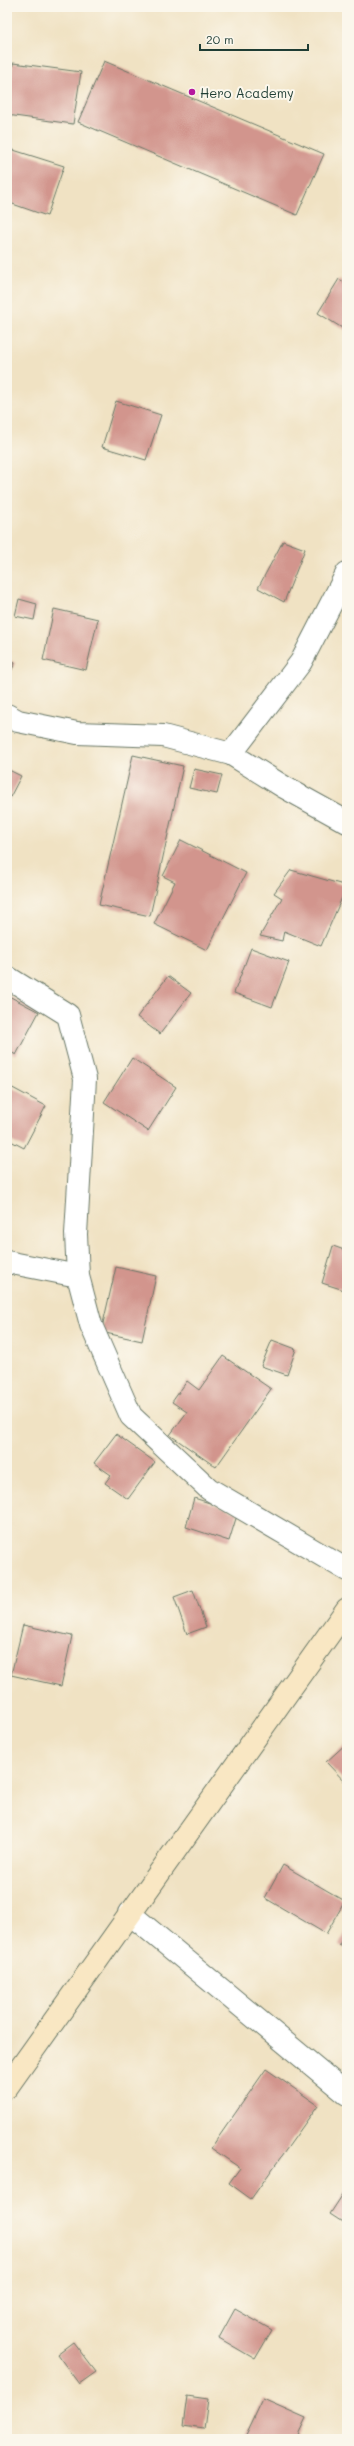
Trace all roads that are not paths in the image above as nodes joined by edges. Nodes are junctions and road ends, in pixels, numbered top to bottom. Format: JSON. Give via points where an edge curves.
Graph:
{"nodes":[{"id":1,"x":347,"y":573,"type":"edge"},
{"id":2,"x":7,"y":715,"type":"edge"},
{"id":3,"x":231,"y":754,"type":"junction"},
{"id":4,"x":347,"y":822,"type":"edge"},
{"id":5,"x":7,"y":977,"type":"edge"},
{"id":6,"x":7,"y":1262,"type":"edge"},
{"id":7,"x":78,"y":1276,"type":"junction"},
{"id":8,"x":347,"y":1570,"type":"edge"},
{"id":9,"x":347,"y":1609,"type":"edge"},
{"id":10,"x":129,"y":1913,"type":"junction"},
{"id":11,"x":7,"y":2086,"type":"edge"},
{"id":12,"x":347,"y":2094,"type":"edge"}],
"edges":[{"from":1,"to":3,"type":"street","via":[[301,662]]},
{"from":2,"to":3,"type":"street","via":[[18,721],[77,733],[163,736]]},
{"from":3,"to":4,"type":"street"},
{"from":5,"to":7,"type":"street","via":[[68,1015],[85,1079],[76,1234]]},
{"from":6,"to":7,"type":"street"},
{"from":7,"to":8,"type":"street","via":[[91,1325],[131,1416],[209,1489]]},
{"from":9,"to":10,"type":"main road"},
{"from":10,"to":11,"type":"main road"},
{"from":10,"to":12,"type":"street"}]}
